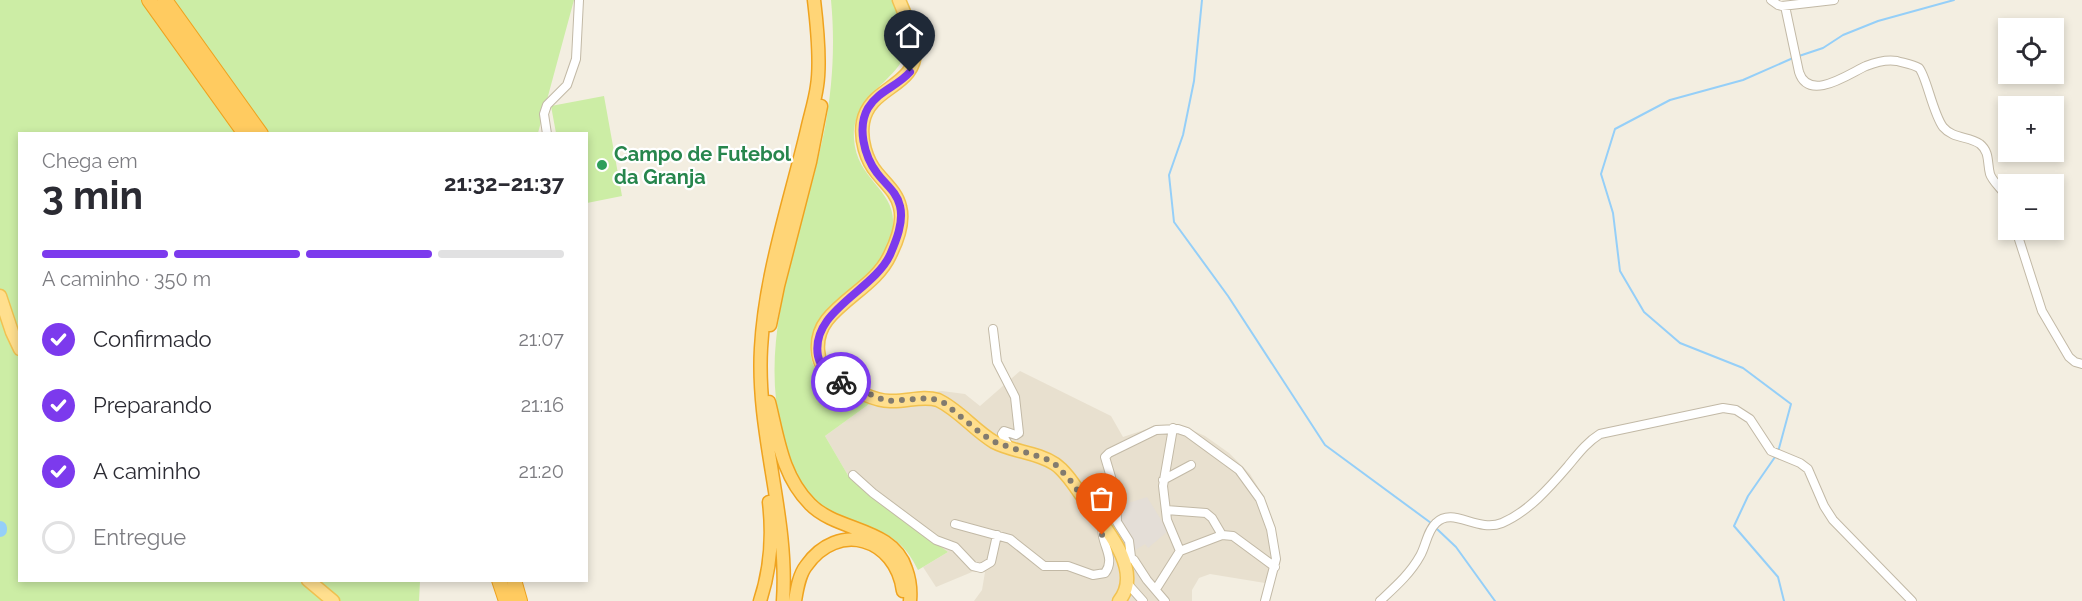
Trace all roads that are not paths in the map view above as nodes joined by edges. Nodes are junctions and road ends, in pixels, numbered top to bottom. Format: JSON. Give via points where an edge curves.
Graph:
{"nodes":[{"id":1,"x":149,"y":0,"type":"edge"},
{"id":2,"x":165,"y":0,"type":"edge"},
{"id":3,"x":579,"y":0,"type":"edge"},
{"id":4,"x":814,"y":0,"type":"edge"},
{"id":5,"x":820,"y":0,"type":"edge"},
{"id":6,"x":899,"y":0,"type":"edge"},
{"id":7,"x":1771,"y":0,"type":"edge"},
{"id":8,"x":1834,"y":0,"type":"edge"},
{"id":9,"x":1785,"y":6,"type":"junction"},
{"id":10,"x":217,"y":83,"type":"junction"},
{"id":11,"x":244,"y":132,"type":"edge"},
{"id":12,"x":259,"y":132,"type":"edge"},
{"id":13,"x":547,"y":132,"type":"edge"},
{"id":14,"x":804,"y":141,"type":"junction"},
{"id":15,"x":1998,"y":186,"type":"edge"},
{"id":16,"x":2019,"y":240,"type":"edge"},
{"id":17,"x":0,"y":296,"type":"edge"},
{"id":18,"x":993,"y":329,"type":"dead end"},
{"id":19,"x":18,"y":345,"type":"edge"},
{"id":20,"x":2082,"y":364,"type":"edge"},
{"id":21,"x":769,"y":402,"type":"junction"},
{"id":22,"x":1173,"y":428,"type":"junction"},
{"id":23,"x":1011,"y":449,"type":"junction"},
{"id":24,"x":1191,"y":465,"type":"dead end"},
{"id":25,"x":853,"y":475,"type":"dead end"},
{"id":26,"x":1163,"y":480,"type":"junction"},
{"id":27,"x":1166,"y":510,"type":"junction"},
{"id":28,"x":955,"y":524,"type":"dead end"},
{"id":29,"x":1103,"y":525,"type":"junction"},
{"id":30,"x":1222,"y":535,"type":"junction"},
{"id":31,"x":996,"y":536,"type":"junction"},
{"id":32,"x":1180,"y":551,"type":"junction"},
{"id":33,"x":1126,"y":556,"type":"junction"},
{"id":34,"x":900,"y":564,"type":"junction"},
{"id":35,"x":1275,"y":567,"type":"junction"},
{"id":36,"x":310,"y":582,"type":"edge"},
{"id":37,"x":500,"y":582,"type":"edge"},
{"id":38,"x":515,"y":582,"type":"edge"},
{"id":39,"x":1127,"y":583,"type":"junction"},
{"id":40,"x":1156,"y":589,"type":"junction"},
{"id":41,"x":333,"y":601,"type":"edge"},
{"id":42,"x":506,"y":601,"type":"edge"},
{"id":43,"x":520,"y":601,"type":"edge"},
{"id":44,"x":760,"y":601,"type":"edge"},
{"id":45,"x":783,"y":601,"type":"edge"},
{"id":46,"x":789,"y":601,"type":"edge"},
{"id":47,"x":795,"y":601,"type":"edge"},
{"id":48,"x":901,"y":601,"type":"edge"},
{"id":49,"x":910,"y":601,"type":"edge"},
{"id":50,"x":1119,"y":601,"type":"edge"},
{"id":51,"x":1143,"y":601,"type":"edge"},
{"id":52,"x":1165,"y":601,"type":"edge"},
{"id":53,"x":1265,"y":601,"type":"edge"},
{"id":54,"x":1380,"y":601,"type":"edge"},
{"id":55,"x":1912,"y":601,"type":"edge"}],
"edges":[{"from":1,"to":10,"type":"highway"},
{"from":2,"to":10,"type":"highway"},
{"from":3,"to":13,"type":"street","via":[[576,59],[567,85],[547,105]]},
{"from":4,"to":14,"type":"highway","via":[[818,85]]},
{"from":5,"to":21,"type":"highway","via":[[824,85],[770,330]]},
{"from":6,"to":23,"type":"main road","via":[[914,39],[913,64],[907,75],[870,104],[862,132],[871,163],[897,198],[900,224],[884,265],[829,318],[818,344],[820,361],[835,379],[886,401],[938,400],[987,438]]},
{"from":7,"to":9,"type":"street"},
{"from":8,"to":9,"type":"street"},
{"from":9,"to":15,"type":"street","via":[[1802,79],[1813,85],[1825,85],[1886,60],[1918,68],[1943,127],[1983,147]]},
{"from":10,"to":11,"type":"highway"},
{"from":10,"to":12,"type":"highway"},
{"from":14,"to":44,"type":"highway","via":[[758,320],[756,401],[771,521],[769,571]]},
{"from":14,"to":45,"type":"highway","via":[[772,273],[761,349],[761,404],[781,529]]},
{"from":16,"to":20,"type":"street","via":[[2043,314],[2069,357]]},
{"from":17,"to":19,"type":"main road"},
{"from":18,"to":23,"type":"street","via":[[997,362],[1015,397],[1019,434],[1002,434]]},
{"from":21,"to":34,"type":"highway","via":[[783,462],[798,490],[824,515],[891,546]]},
{"from":21,"to":46,"type":"highway","via":[[772,441],[788,520]]},
{"from":22,"to":26,"type":"street"},
{"from":22,"to":33,"type":"street","via":[[1153,431],[1105,457],[1116,494],[1117,522],[1128,541]]},
{"from":22,"to":35,"type":"street","via":[[1187,432],[1242,473],[1268,516]]},
{"from":23,"to":29,"type":"main road","via":[[1046,459],[1058,467]]},
{"from":24,"to":26,"type":"street"},
{"from":25,"to":31,"type":"street","via":[[936,540],[955,547],[976,567],[991,562]]},
{"from":26,"to":27,"type":"street"},
{"from":27,"to":30,"type":"street","via":[[1206,513]]},
{"from":27,"to":32,"type":"street"},
{"from":28,"to":31,"type":"street"},
{"from":29,"to":31,"type":"street","via":[[1102,538],[1110,561],[1107,571],[1100,575],[1068,566],[1044,566],[1012,540]]},
{"from":29,"to":33,"type":"main road"},
{"from":30,"to":32,"type":"street"},
{"from":30,"to":35,"type":"street","via":[[1235,537]]},
{"from":32,"to":40,"type":"street"},
{"from":33,"to":39,"type":"main road"},
{"from":33,"to":40,"type":"street"},
{"from":34,"to":47,"type":"highway","via":[[875,545],[857,539],[832,543],[804,567]]},
{"from":34,"to":48,"type":"highway"},
{"from":34,"to":49,"type":"highway","via":[[911,591]]},
{"from":35,"to":53,"type":"street"},
{"from":36,"to":41,"type":"main road"},
{"from":37,"to":42,"type":"highway"},
{"from":38,"to":43,"type":"highway"},
{"from":39,"to":50,"type":"main road"},
{"from":39,"to":51,"type":"street"},
{"from":40,"to":52,"type":"street"},
{"from":54,"to":55,"type":"street","via":[[1413,567],[1437,522],[1451,516],[1489,527],[1508,520],[1551,485],[1585,446],[1602,433],[1727,408],[1752,421],[1772,452],[1808,469],[1833,520]]}]}
